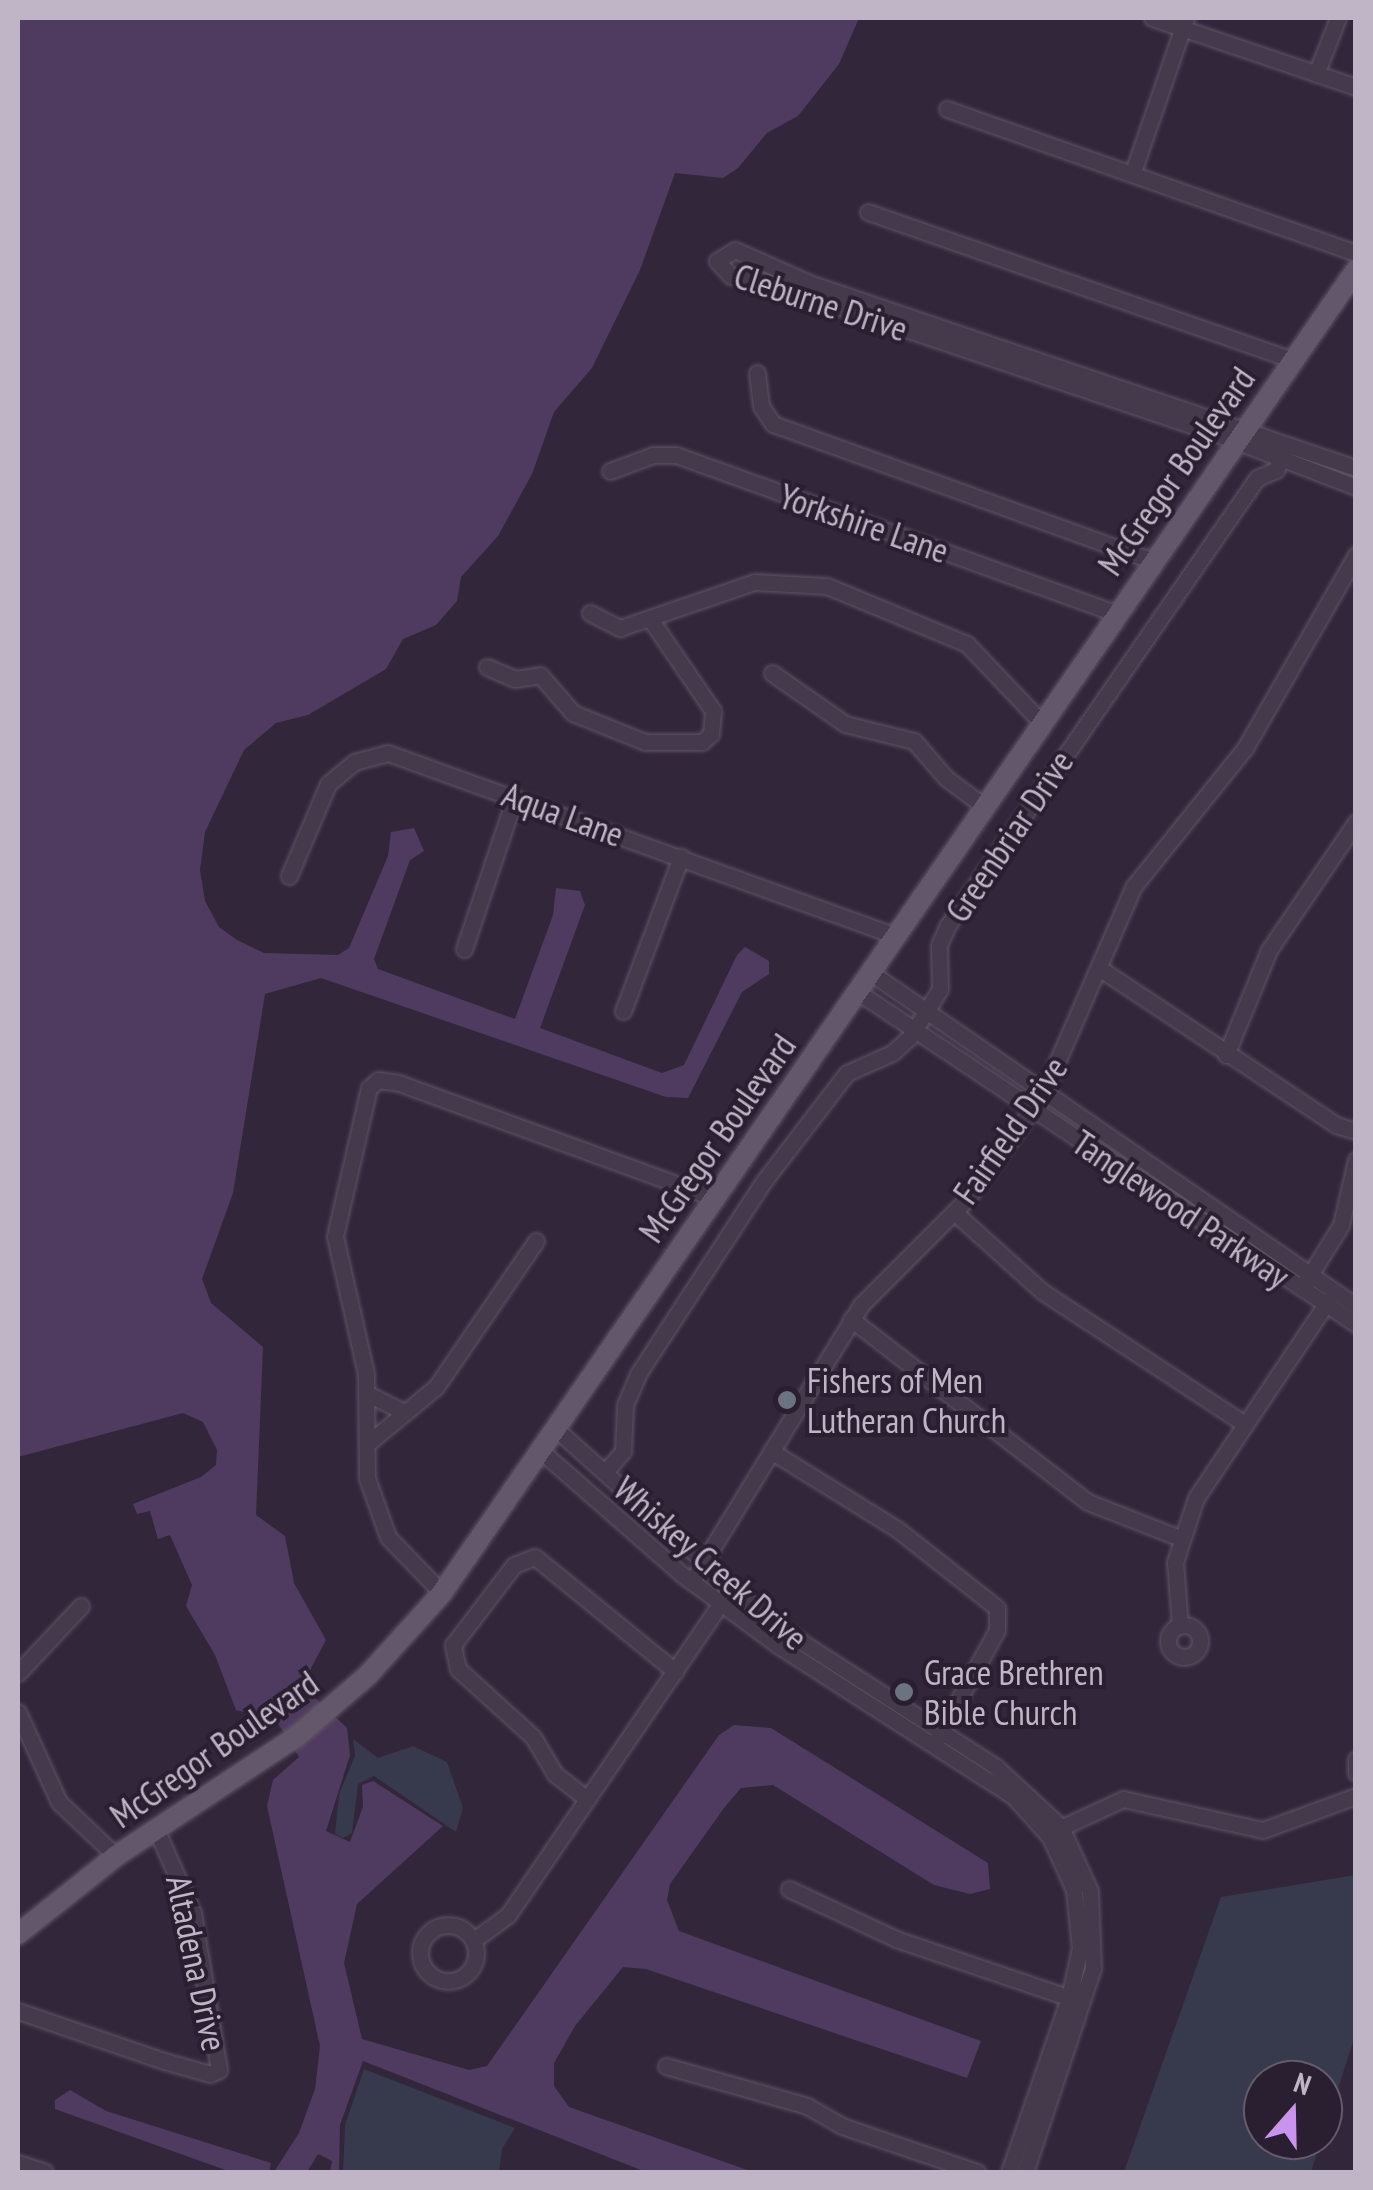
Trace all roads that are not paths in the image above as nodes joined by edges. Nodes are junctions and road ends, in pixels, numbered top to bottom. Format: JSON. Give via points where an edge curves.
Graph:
{"nodes":[{"id":1,"x":1152,"y":18,"type":"edge"},
{"id":2,"x":1338,"y":18,"type":"edge"},
{"id":3,"x":1184,"y":23,"type":"edge"},
{"id":4,"x":1316,"y":74,"type":"junction"},
{"id":5,"x":1356,"y":87,"type":"edge"},
{"id":6,"x":947,"y":109,"type":"dead end"},
{"id":7,"x":1133,"y":172,"type":"junction"},
{"id":8,"x":868,"y":212,"type":"dead end"},
{"id":9,"x":1356,"y":253,"type":"edge"},
{"id":10,"x":1356,"y":270,"type":"edge"},
{"id":11,"x":970,"y":345,"type":"junction"},
{"id":12,"x":1293,"y":360,"type":"junction"},
{"id":13,"x":757,"y":373,"type":"dead end"},
{"id":14,"x":1240,"y":437,"type":"junction"},
{"id":15,"x":1283,"y":455,"type":"junction"},
{"id":16,"x":1356,"y":468,"type":"edge"},
{"id":17,"x":610,"y":471,"type":"dead end"},
{"id":18,"x":1356,"y":488,"type":"edge"},
{"id":19,"x":1356,"y":555,"type":"edge"},
{"id":20,"x":1154,"y":561,"type":"junction"},
{"id":21,"x":590,"y":613,"type":"dead end"},
{"id":22,"x":1117,"y":614,"type":"junction"},
{"id":23,"x":651,"y":620,"type":"junction"},
{"id":24,"x":487,"y":667,"type":"dead end"},
{"id":25,"x":772,"y":673,"type":"dead end"},
{"id":26,"x":1042,"y":723,"type":"junction"},
{"id":27,"x":515,"y":798,"type":"junction"},
{"id":28,"x":985,"y":807,"type":"junction"},
{"id":29,"x":1356,"y":822,"type":"edge"},
{"id":30,"x":682,"y":858,"type":"junction"},
{"id":31,"x":289,"y":876,"type":"dead end"},
{"id":32,"x":896,"y":936,"type":"junction"},
{"id":33,"x":464,"y":948,"type":"dead end"},
{"id":34,"x":1099,"y":968,"type":"junction"},
{"id":35,"x":871,"y":974,"type":"junction"},
{"id":36,"x":858,"y":992,"type":"junction"},
{"id":37,"x":623,"y":1012,"type":"dead end"},
{"id":38,"x":926,"y":1012,"type":"junction"},
{"id":39,"x":916,"y":1028,"type":"junction"},
{"id":40,"x":1226,"y":1055,"type":"junction"},
{"id":41,"x":1043,"y":1094,"type":"junction"},
{"id":42,"x":1033,"y":1108,"type":"junction"},
{"id":43,"x":1356,"y":1131,"type":"edge"},
{"id":44,"x":1356,"y":1160,"type":"edge"},
{"id":45,"x":715,"y":1198,"type":"junction"},
{"id":46,"x":954,"y":1212,"type":"junction"},
{"id":47,"x":536,"y":1241,"type":"dead end"},
{"id":48,"x":1305,"y":1284,"type":"junction"},
{"id":49,"x":1329,"y":1300,"type":"junction"},
{"id":50,"x":1356,"y":1306,"type":"edge"},
{"id":51,"x":852,"y":1319,"type":"junction"},
{"id":52,"x":1356,"y":1324,"type":"edge"},
{"id":53,"x":368,"y":1394,"type":"junction"},
{"id":54,"x":404,"y":1412,"type":"junction"},
{"id":55,"x":1245,"y":1424,"type":"junction"},
{"id":56,"x":556,"y":1429,"type":"junction"},
{"id":57,"x":366,"y":1444,"type":"junction"},
{"id":58,"x":541,"y":1451,"type":"junction"},
{"id":59,"x":770,"y":1451,"type":"junction"},
{"id":60,"x":605,"y":1472,"type":"junction"},
{"id":61,"x":1180,"y":1538,"type":"junction"},
{"id":62,"x":704,"y":1564,"type":"junction"},
{"id":63,"x":692,"y":1581,"type":"junction"},
{"id":64,"x":730,"y":1588,"type":"junction"},
{"id":65,"x":442,"y":1593,"type":"junction"},
{"id":66,"x":720,"y":1603,"type":"junction"},
{"id":67,"x":82,"y":1606,"type":"dead end"},
{"id":68,"x":1180,"y":1626,"type":"dead end"},
{"id":69,"x":675,"y":1671,"type":"junction"},
{"id":70,"x":18,"y":1673,"type":"edge"},
{"id":71,"x":18,"y":1712,"type":"edge"},
{"id":72,"x":937,"y":1739,"type":"junction"},
{"id":73,"x":1356,"y":1759,"type":"edge"},
{"id":74,"x":1356,"y":1774,"type":"edge"},
{"id":75,"x":1356,"y":1796,"type":"edge"},
{"id":76,"x":587,"y":1800,"type":"junction"},
{"id":77,"x":156,"y":1830,"type":"junction"},
{"id":78,"x":1055,"y":1831,"type":"junction"},
{"id":79,"x":116,"y":1856,"type":"junction"},
{"id":80,"x":789,"y":1890,"type":"dead end"},
{"id":81,"x":18,"y":1934,"type":"edge"},
{"id":82,"x":474,"y":1940,"type":"dead end"},
{"id":83,"x":1076,"y":2001,"type":"junction"},
{"id":84,"x":18,"y":2011,"type":"edge"},
{"id":85,"x":666,"y":2066,"type":"dead end"},
{"id":86,"x":18,"y":2163,"type":"edge"},
{"id":87,"x":46,"y":2172,"type":"edge"},
{"id":88,"x":976,"y":2172,"type":"edge"},
{"id":89,"x":1009,"y":2172,"type":"edge"},
{"id":90,"x":1025,"y":2172,"type":"edge"}],
"edges":[{"from":1,"to":3,"type":"street"},
{"from":2,"to":4,"type":"street"},
{"from":3,"to":4,"type":"street"},
{"from":3,"to":7,"type":"street"},
{"from":4,"to":5,"type":"street"},
{"from":6,"to":7,"type":"street"},
{"from":7,"to":9,"type":"street"},
{"from":8,"to":12,"type":"street"},
{"from":10,"to":12,"type":"main road","name":"McGregor Boulevard"},
{"from":11,"to":11,"type":"street","name":"Cleburne Drive","via":[[754,264],[735,250],[717,261],[731,276]]},
{"from":11,"to":14,"type":"street","name":"Cleburne Drive"},
{"from":12,"to":14,"type":"main road","name":"McGregor Boulevard"},
{"from":13,"to":20,"type":"street","via":[[761,406],[773,424]]},
{"from":14,"to":15,"type":"street","name":"Cleburne Drive"},
{"from":14,"to":20,"type":"main road","name":"McGregor Boulevard"},
{"from":15,"to":16,"type":"street"},
{"from":15,"to":18,"type":"street"},
{"from":15,"to":38,"type":"street","name":"Greenbriar Drive","via":[[1257,478],[948,925],[940,945],[940,989]]},
{"from":17,"to":22,"type":"street","name":"Yorkshire Lane","via":[[653,455],[676,455]]},
{"from":19,"to":34,"type":"street","name":"Fairfield Drive","via":[[1246,748],[1134,886]]},
{"from":20,"to":22,"type":"main road","name":"McGregor Boulevard"},
{"from":21,"to":23,"type":"street","via":[[620,628]]},
{"from":22,"to":26,"type":"main road","name":"McGregor Boulevard"},
{"from":23,"to":24,"type":"street","via":[[713,711],[710,734],[694,744],[662,744],[572,713],[540,674],[507,678]]},
{"from":23,"to":26,"type":"street","via":[[754,582],[827,586],[966,644]]},
{"from":25,"to":28,"type":"street","via":[[845,724],[914,741],[946,778]]},
{"from":26,"to":28,"type":"main road","name":"McGregor Boulevard"},
{"from":27,"to":30,"type":"street","name":"Aqua Lane"},
{"from":27,"to":31,"type":"street","name":"Aqua Lane","via":[[400,755],[364,757],[328,784]]},
{"from":27,"to":33,"type":"street"},
{"from":28,"to":32,"type":"main road","name":"McGregor Boulevard"},
{"from":29,"to":40,"type":"street","via":[[1269,950]]},
{"from":30,"to":32,"type":"street","name":"Aqua Lane"},
{"from":30,"to":37,"type":"street"},
{"from":32,"to":35,"type":"main road","name":"McGregor Boulevard"},
{"from":34,"to":40,"type":"street"},
{"from":34,"to":41,"type":"street","name":"Fairfield Drive"},
{"from":35,"to":36,"type":"main road","name":"McGregor Boulevard"},
{"from":35,"to":38,"type":"street","name":"Tanglewood Parkway"},
{"from":36,"to":39,"type":"street","name":"Tanglewood Parkway"},
{"from":36,"to":45,"type":"main road","name":"McGregor Boulevard"},
{"from":38,"to":39,"type":"street","name":"Greenbriar Drive"},
{"from":38,"to":41,"type":"street","name":"Tanglewood Parkway"},
{"from":39,"to":42,"type":"street","name":"Tanglewood Parkway"},
{"from":39,"to":60,"type":"street","name":"Greenbriar Drive","via":[[892,1053],[847,1073],[783,1154],[632,1384],[626,1440]]},
{"from":40,"to":43,"type":"street"},
{"from":41,"to":42,"type":"street","name":"Fairfield Drive"},
{"from":41,"to":48,"type":"street","name":"Tanglewood Parkway"},
{"from":42,"to":46,"type":"street","name":"Fairfield Drive"},
{"from":42,"to":48,"type":"street","name":"Tanglewood Parkway"},
{"from":44,"to":48,"type":"street","via":[[1341,1225]]},
{"from":45,"to":53,"type":"street","via":[[378,1080],[362,1109],[335,1236]]},
{"from":45,"to":56,"type":"main road","name":"McGregor Boulevard"},
{"from":46,"to":51,"type":"street","name":"Fairfield Drive","via":[[878,1284]]},
{"from":46,"to":55,"type":"street","via":[[1042,1292]]},
{"from":47,"to":54,"type":"street","via":[[436,1387]]},
{"from":48,"to":49,"type":"street","name":"Tanglewood Parkway"},
{"from":49,"to":50,"type":"street","name":"Tanglewood Parkway"},
{"from":49,"to":52,"type":"street","name":"Tanglewood Parkway"},
{"from":49,"to":55,"type":"street"},
{"from":51,"to":59,"type":"street","name":"Fairfield Drive"},
{"from":51,"to":61,"type":"street","via":[[1088,1502]]},
{"from":53,"to":54,"type":"street"},
{"from":53,"to":57,"type":"street"},
{"from":54,"to":57,"type":"street"},
{"from":55,"to":61,"type":"street","via":[[1196,1498]]},
{"from":56,"to":58,"type":"main road","name":"McGregor Boulevard"},
{"from":56,"to":60,"type":"street","name":"Whiskey Creek Drive"},
{"from":57,"to":65,"type":"street","via":[[370,1494],[382,1527],[406,1562]]},
{"from":58,"to":63,"type":"street","name":"Whiskey Creek Drive"},
{"from":58,"to":65,"type":"main road","name":"McGregor Boulevard"},
{"from":59,"to":62,"type":"street","name":"Fairfield Drive"},
{"from":59,"to":72,"type":"street","via":[[897,1529],[998,1608],[996,1630]]},
{"from":60,"to":62,"type":"street","name":"Whiskey Creek Drive"},
{"from":61,"to":68,"type":"street","via":[[1173,1589]]},
{"from":62,"to":63,"type":"street","name":"Fairfield Drive"},
{"from":62,"to":64,"type":"street","name":"Whiskey Creek Drive"},
{"from":63,"to":66,"type":"street","name":"Whiskey Creek Drive"},
{"from":64,"to":66,"type":"street"},
{"from":64,"to":72,"type":"street","name":"Whiskey Creek Drive"},
{"from":65,"to":77,"type":"main road","name":"McGregor Boulevard","via":[[337,1704]]},
{"from":66,"to":69,"type":"street"},
{"from":66,"to":72,"type":"street","name":"Whiskey Creek Drive"},
{"from":67,"to":70,"type":"street"},
{"from":69,"to":76,"type":"street"},
{"from":69,"to":76,"type":"street","via":[[535,1556],[514,1566],[453,1645],[458,1670],[533,1737],[563,1782]]},
{"from":71,"to":79,"type":"street","via":[[58,1802]]},
{"from":72,"to":78,"type":"street","name":"Whiskey Creek Drive"},
{"from":73,"to":74,"type":"street"},
{"from":75,"to":78,"type":"street","via":[[1263,1830],[1137,1798],[1099,1805]]},
{"from":76,"to":82,"type":"street","via":[[508,1915]]},
{"from":77,"to":79,"type":"main road","name":"McGregor Boulevard"},
{"from":77,"to":84,"type":"street","name":"Altadena Drive","via":[[192,1913],[218,2070],[210,2074],[164,2061]]},
{"from":78,"to":83,"type":"street","name":"Whiskey Creek Drive","via":[[1078,1913]]},
{"from":79,"to":81,"type":"main road","name":"McGregor Boulevard"},
{"from":80,"to":83,"type":"street","via":[[896,1939]]},
{"from":83,"to":89,"type":"street","name":"Whiskey Creek Drive"},
{"from":83,"to":90,"type":"street","name":"Whiskey Creek Drive"},
{"from":85,"to":88,"type":"street","via":[[807,2106],[842,2126]]},
{"from":86,"to":87,"type":"street"}]}
